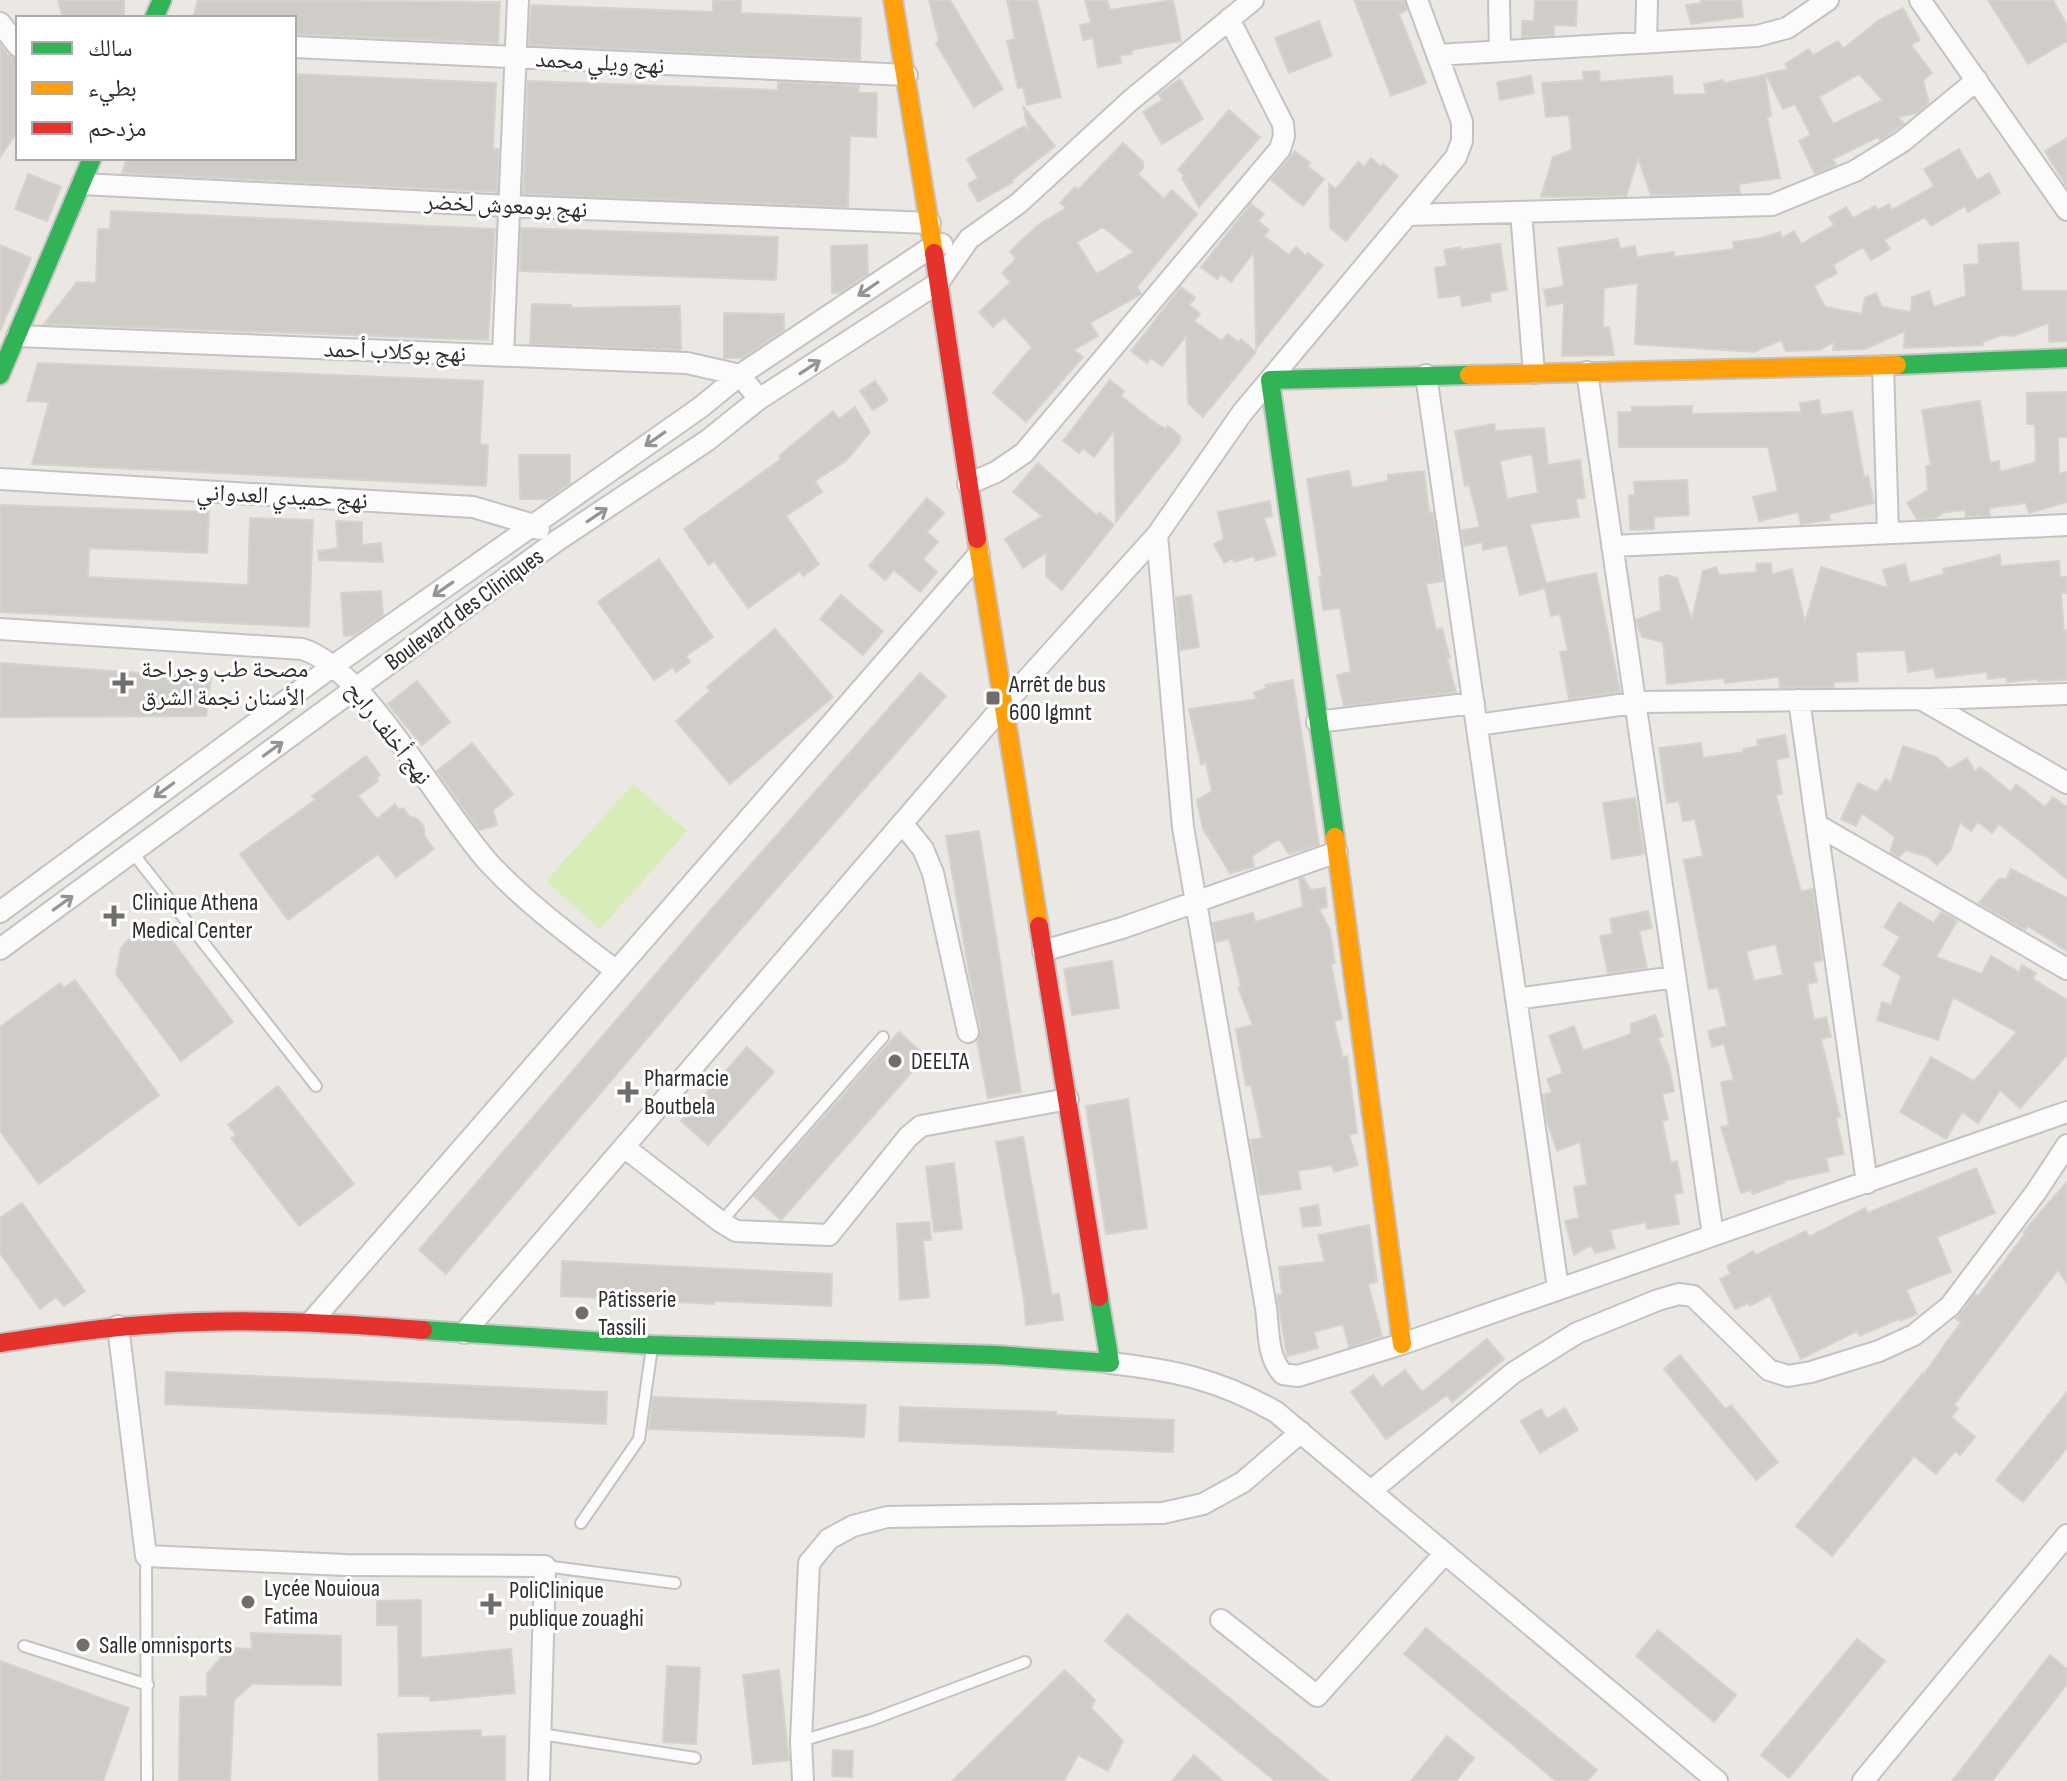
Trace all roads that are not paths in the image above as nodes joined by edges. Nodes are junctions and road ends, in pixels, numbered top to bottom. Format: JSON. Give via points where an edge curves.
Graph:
{"nodes":[{"id":1,"x":518,"y":0,"type":"edge"},
{"id":2,"x":893,"y":0,"type":"edge"},
{"id":3,"x":1253,"y":0,"type":"edge"},
{"id":4,"x":1417,"y":0,"type":"edge"},
{"id":5,"x":1499,"y":0,"type":"edge"},
{"id":6,"x":1647,"y":0,"type":"edge"},
{"id":7,"x":1828,"y":0,"type":"edge"},
{"id":8,"x":1920,"y":0,"type":"edge"},
{"id":9,"x":1229,"y":19,"type":"junction"},
{"id":10,"x":0,"y":23,"type":"edge"},
{"id":11,"x":16,"y":43,"type":"edge"},
{"id":12,"x":1646,"y":43,"type":"junction"},
{"id":13,"x":296,"y":47,"type":"edge"},
{"id":14,"x":1500,"y":51,"type":"junction"},
{"id":15,"x":1437,"y":55,"type":"junction"},
{"id":16,"x":515,"y":58,"type":"junction"},
{"id":17,"x":907,"y":75,"type":"junction"},
{"id":18,"x":1977,"y":80,"type":"junction"},
{"id":19,"x":91,"y":160,"type":"edge"},
{"id":20,"x":82,"y":184,"type":"junction"},
{"id":21,"x":509,"y":206,"type":"junction"},
{"id":22,"x":2067,"y":210,"type":"edge"},
{"id":23,"x":1521,"y":212,"type":"junction"},
{"id":24,"x":1407,"y":215,"type":"junction"},
{"id":25,"x":930,"y":223,"type":"junction"},
{"id":26,"x":969,"y":239,"type":"junction"},
{"id":27,"x":933,"y":246,"type":"junction"},
{"id":28,"x":938,"y":283,"type":"junction"},
{"id":29,"x":17,"y":336,"type":"junction"},
{"id":30,"x":503,"y":355,"type":"junction"},
{"id":31,"x":2067,"y":358,"type":"edge"},
{"id":32,"x":1883,"y":366,"type":"junction"},
{"id":33,"x":1587,"y":372,"type":"junction"},
{"id":34,"x":1534,"y":373,"type":"junction"},
{"id":35,"x":0,"y":375,"type":"edge"},
{"id":36,"x":740,"y":375,"type":"junction"},
{"id":37,"x":1426,"y":375,"type":"junction"},
{"id":38,"x":1270,"y":380,"type":"junction"},
{"id":39,"x":759,"y":399,"type":"junction"},
{"id":40,"x":0,"y":479,"type":"edge"},
{"id":41,"x":968,"y":484,"type":"junction"},
{"id":42,"x":534,"y":525,"type":"junction"},
{"id":43,"x":2067,"y":525,"type":"edge"},
{"id":44,"x":1888,"y":533,"type":"junction"},
{"id":45,"x":1157,"y":535,"type":"junction"},
{"id":46,"x":555,"y":542,"type":"junction"},
{"id":47,"x":1612,"y":546,"type":"junction"},
{"id":48,"x":979,"y":554,"type":"junction"},
{"id":49,"x":0,"y":629,"type":"edge"},
{"id":50,"x":333,"y":666,"type":"junction"},
{"id":51,"x":357,"y":688,"type":"junction"},
{"id":52,"x":2067,"y":694,"type":"edge"},
{"id":53,"x":1921,"y":699,"type":"junction"},
{"id":54,"x":1799,"y":700,"type":"junction"},
{"id":55,"x":1474,"y":703,"type":"junction"},
{"id":56,"x":1635,"y":703,"type":"junction"},
{"id":57,"x":1003,"y":706,"type":"junction"},
{"id":58,"x":1317,"y":722,"type":"junction"},
{"id":59,"x":1477,"y":725,"type":"junction"},
{"id":60,"x":2067,"y":783,"type":"edge"},
{"id":61,"x":902,"y":823,"type":"junction"},
{"id":62,"x":1817,"y":825,"type":"junction"},
{"id":63,"x":132,"y":852,"type":"junction"},
{"id":64,"x":1337,"y":852,"type":"junction"},
{"id":65,"x":1196,"y":901,"type":"junction"},
{"id":66,"x":0,"y":912,"type":"edge"},
{"id":67,"x":0,"y":949,"type":"edge"},
{"id":68,"x":1043,"y":951,"type":"junction"},
{"id":69,"x":2067,"y":969,"type":"edge"},
{"id":70,"x":615,"y":970,"type":"junction"},
{"id":71,"x":1675,"y":977,"type":"junction"},
{"id":72,"x":1516,"y":999,"type":"junction"},
{"id":73,"x":968,"y":1032,"type":"dead end"},
{"id":74,"x":883,"y":1037,"type":"dead end"},
{"id":75,"x":316,"y":1086,"type":"dead end"},
{"id":76,"x":1068,"y":1099,"type":"junction"},
{"id":77,"x":2067,"y":1112,"type":"edge"},
{"id":78,"x":2067,"y":1145,"type":"edge"},
{"id":79,"x":624,"y":1147,"type":"junction"},
{"id":80,"x":1867,"y":1183,"type":"junction"},
{"id":81,"x":721,"y":1222,"type":"junction"},
{"id":82,"x":1713,"y":1235,"type":"junction"},
{"id":83,"x":1558,"y":1288,"type":"junction"},
{"id":84,"x":311,"y":1322,"type":"junction"},
{"id":85,"x":118,"y":1326,"type":"junction"},
{"id":86,"x":464,"y":1333,"type":"junction"},
{"id":87,"x":0,"y":1343,"type":"edge"},
{"id":88,"x":1402,"y":1344,"type":"junction"},
{"id":89,"x":652,"y":1346,"type":"junction"},
{"id":90,"x":1110,"y":1363,"type":"junction"},
{"id":91,"x":1301,"y":1432,"type":"junction"},
{"id":92,"x":1371,"y":1491,"type":"junction"},
{"id":93,"x":581,"y":1523,"type":"dead end"},
{"id":94,"x":2067,"y":1535,"type":"edge"},
{"id":95,"x":1445,"y":1553,"type":"junction"},
{"id":96,"x":146,"y":1556,"type":"junction"},
{"id":97,"x":2059,"y":1556,"type":"edge"},
{"id":98,"x":545,"y":1566,"type":"junction"},
{"id":99,"x":675,"y":1583,"type":"dead end"},
{"id":100,"x":1221,"y":1620,"type":"dead end"},
{"id":101,"x":24,"y":1646,"type":"dead end"},
{"id":102,"x":1025,"y":1662,"type":"dead end"},
{"id":103,"x":148,"y":1685,"type":"junction"},
{"id":104,"x":541,"y":1734,"type":"junction"},
{"id":105,"x":801,"y":1741,"type":"junction"},
{"id":106,"x":695,"y":1758,"type":"dead end"},
{"id":107,"x":147,"y":1781,"type":"edge"},
{"id":108,"x":539,"y":1781,"type":"edge"},
{"id":109,"x":803,"y":1781,"type":"edge"},
{"id":110,"x":1717,"y":1781,"type":"edge"},
{"id":111,"x":1863,"y":1781,"type":"edge"}],
"edges":[{"from":1,"to":16,"type":"street"},
{"from":2,"to":17,"type":"street"},
{"from":3,"to":9,"type":"street"},
{"from":4,"to":15,"type":"street"},
{"from":5,"to":14,"type":"street"},
{"from":6,"to":12,"type":"street"},
{"from":7,"to":12,"type":"street","via":[[1787,28],[1757,36]]},
{"from":8,"to":18,"type":"street"},
{"from":9,"to":26,"type":"street","via":[[1019,203]]},
{"from":9,"to":41,"type":"street","via":[[1283,124],[1280,149],[1024,453]]},
{"from":10,"to":11,"type":"street"},
{"from":12,"to":14,"type":"street"},
{"from":13,"to":16,"type":"street","name":"نهج ويلي محمد"},
{"from":14,"to":15,"type":"street"},
{"from":15,"to":24,"type":"street","via":[[1462,122],[1462,141],[1456,157]]},
{"from":16,"to":17,"type":"street","name":"نهج ويلي محمد"},
{"from":16,"to":21,"type":"street"},
{"from":17,"to":25,"type":"street"},
{"from":18,"to":22,"type":"street"},
{"from":18,"to":23,"type":"street","via":[[1855,171],[1772,205]]},
{"from":19,"to":20,"type":"street"},
{"from":20,"to":21,"type":"street","name":"نهج بومعوش لخضر"},
{"from":20,"to":29,"type":"street"},
{"from":21,"to":25,"type":"street","name":"نهج بومعوش لخضر"},
{"from":21,"to":30,"type":"street"},
{"from":23,"to":24,"type":"street"},
{"from":23,"to":34,"type":"street"},
{"from":24,"to":38,"type":"street"},
{"from":25,"to":27,"type":"street"},
{"from":26,"to":27,"type":"street"},
{"from":26,"to":28,"type":"street"},
{"from":27,"to":28,"type":"street"},
{"from":27,"to":36,"type":"street","name":"Boulevard des Cliniques","one_way":true},
{"from":39,"to":28,"type":"street","name":"Boulevard des Cliniques","one_way":true},
{"from":28,"to":41,"type":"street"},
{"from":29,"to":30,"type":"street","name":"نهج بوكلاب أحمد"},
{"from":29,"to":35,"type":"street"},
{"from":30,"to":36,"type":"street","name":"نهج بوكلاب أحمد","via":[[687,363]]},
{"from":31,"to":32,"type":"street"},
{"from":32,"to":33,"type":"street"},
{"from":32,"to":44,"type":"street"},
{"from":33,"to":34,"type":"street"},
{"from":33,"to":47,"type":"street"},
{"from":34,"to":37,"type":"street"},
{"from":36,"to":39,"type":"street"},
{"from":36,"to":42,"type":"street","name":"Boulevard des Cliniques","one_way":true},
{"from":37,"to":38,"type":"street"},
{"from":37,"to":55,"type":"street"},
{"from":38,"to":45,"type":"street"},
{"from":38,"to":58,"type":"street"},
{"from":46,"to":39,"type":"street","name":"Boulevard des Cliniques","one_way":true,"via":[[708,440]]},
{"from":40,"to":42,"type":"street","name":"نهج حميدي العدواني","via":[[473,507]]},
{"from":41,"to":48,"type":"street"},
{"from":42,"to":46,"type":"street","name":"نهج حميدي العدواني"},
{"from":42,"to":50,"type":"street","name":"Boulevard des Cliniques","one_way":true},
{"from":43,"to":44,"type":"street"},
{"from":44,"to":47,"type":"street"},
{"from":45,"to":57,"type":"street"},
{"from":45,"to":65,"type":"street","via":[[1183,827]]},
{"from":46,"to":51,"type":"street","name":"Boulevard des Cliniques"},
{"from":47,"to":56,"type":"street"},
{"from":48,"to":57,"type":"street"},
{"from":48,"to":70,"type":"street"},
{"from":49,"to":50,"type":"street","name":"نهج أخلف رابح","via":[[302,649],[318,653]]},
{"from":50,"to":51,"type":"street","name":"نهج أخلف رابح"},
{"from":50,"to":66,"type":"street","name":"Boulevard des Cliniques","one_way":true},
{"from":63,"to":51,"type":"street","name":"Boulevard des Cliniques","one_way":true},
{"from":51,"to":70,"type":"street","name":"نهج أخلف رابح","via":[[488,862],[540,913]]},
{"from":52,"to":53,"type":"street"},
{"from":53,"to":54,"type":"street"},
{"from":53,"to":60,"type":"street"},
{"from":54,"to":56,"type":"street"},
{"from":54,"to":62,"type":"street"},
{"from":55,"to":58,"type":"street"},
{"from":55,"to":59,"type":"street"},
{"from":56,"to":59,"type":"street"},
{"from":56,"to":71,"type":"street"},
{"from":57,"to":61,"type":"street"},
{"from":57,"to":68,"type":"street"},
{"from":58,"to":64,"type":"street"},
{"from":59,"to":72,"type":"street"},
{"from":61,"to":73,"type":"street","via":[[923,849],[933,873]]},
{"from":61,"to":79,"type":"street"},
{"from":62,"to":69,"type":"street"},
{"from":62,"to":80,"type":"street"},
{"from":67,"to":63,"type":"street","name":"Boulevard des Cliniques","one_way":true},
{"from":63,"to":75,"type":"lane"},
{"from":64,"to":65,"type":"street"},
{"from":64,"to":88,"type":"street"},
{"from":65,"to":68,"type":"street"},
{"from":65,"to":88,"type":"street","via":[[1275,1365],[1283,1374],[1298,1376]]},
{"from":68,"to":76,"type":"street"},
{"from":70,"to":84,"type":"street"},
{"from":71,"to":72,"type":"street"},
{"from":71,"to":82,"type":"street"},
{"from":72,"to":83,"type":"street"},
{"from":74,"to":81,"type":"lane"},
{"from":76,"to":81,"type":"street","via":[[921,1126],[829,1235],[736,1231]]},
{"from":76,"to":90,"type":"street"},
{"from":77,"to":80,"type":"street"},
{"from":78,"to":92,"type":"street","via":[[1950,1306],[1914,1335],[1879,1351],[1788,1376],[1769,1370],[1693,1296],[1658,1300],[1577,1333],[1513,1373]]},
{"from":79,"to":81,"type":"street"},
{"from":79,"to":86,"type":"street"},
{"from":80,"to":82,"type":"street"},
{"from":82,"to":83,"type":"street"},
{"from":83,"to":88,"type":"street"},
{"from":84,"to":85,"type":"street"},
{"from":84,"to":86,"type":"street"},
{"from":85,"to":87,"type":"street"},
{"from":85,"to":96,"type":"street"},
{"from":86,"to":89,"type":"street"},
{"from":89,"to":90,"type":"street","via":[[1034,1355]]},
{"from":89,"to":93,"type":"lane","via":[[639,1439]]},
{"from":90,"to":91,"type":"street","via":[[1210,1380],[1243,1393]]},
{"from":91,"to":92,"type":"street"},
{"from":91,"to":105,"type":"street","via":[[1243,1482],[1203,1504],[1163,1513],[887,1517],[829,1539],[809,1563]]},
{"from":92,"to":95,"type":"street"},
{"from":94,"to":97,"type":"street"},
{"from":95,"to":100,"type":"street","via":[[1317,1696]]},
{"from":95,"to":110,"type":"street"},
{"from":96,"to":98,"type":"street","via":[[345,1565]]},
{"from":96,"to":103,"type":"lane"},
{"from":97,"to":111,"type":"street"},
{"from":98,"to":99,"type":"lane"},
{"from":98,"to":104,"type":"street"},
{"from":101,"to":103,"type":"lane"},
{"from":102,"to":105,"type":"lane"},
{"from":103,"to":107,"type":"lane"},
{"from":104,"to":106,"type":"lane"},
{"from":104,"to":108,"type":"street"},
{"from":105,"to":109,"type":"street"}]}
